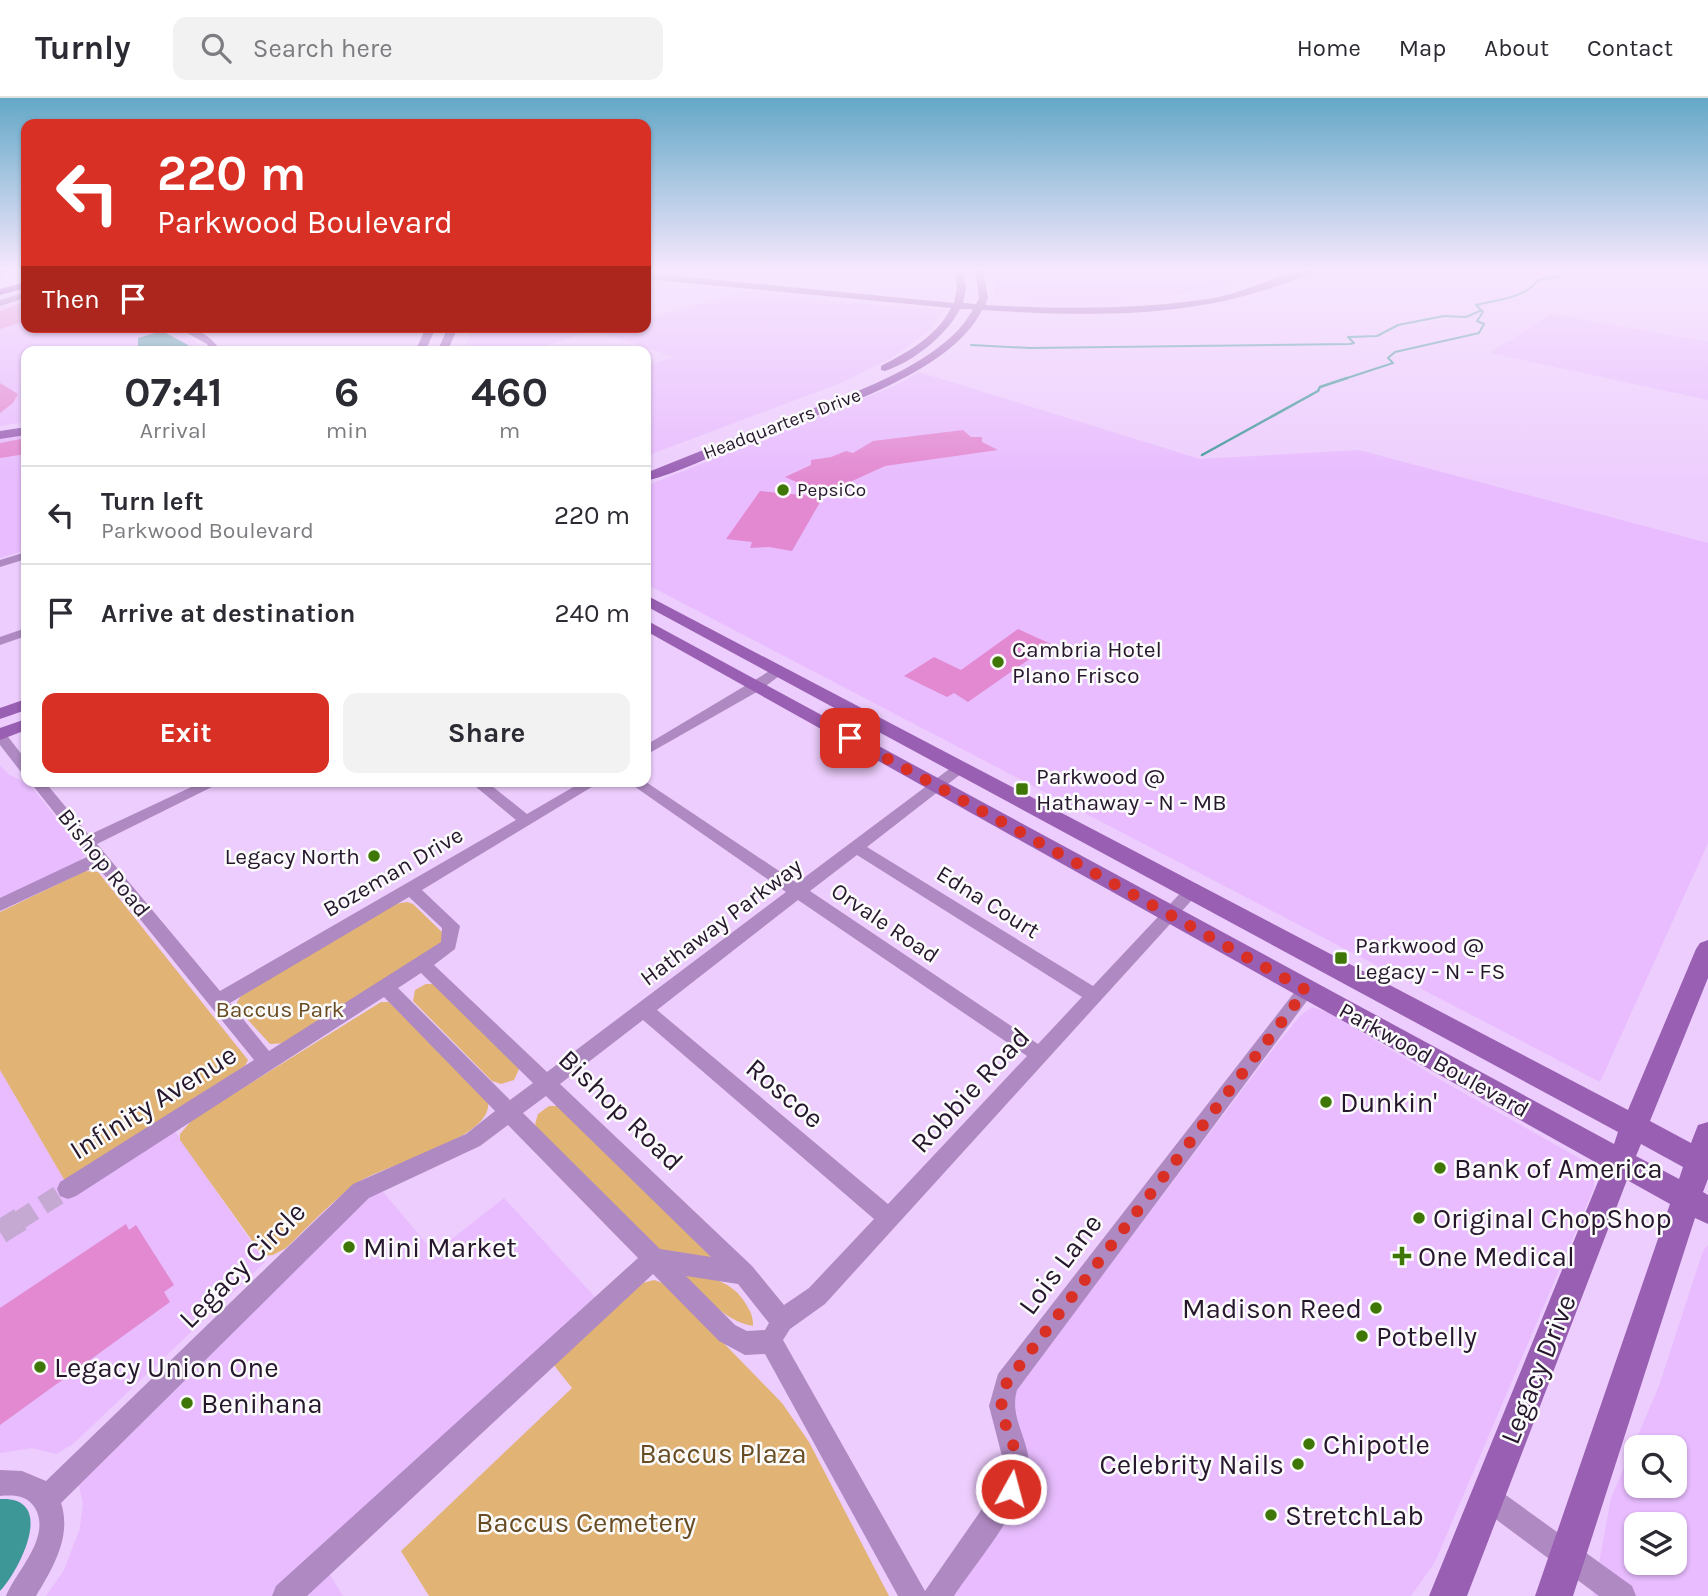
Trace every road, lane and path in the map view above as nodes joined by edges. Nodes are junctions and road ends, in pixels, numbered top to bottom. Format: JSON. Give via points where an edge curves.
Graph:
{"nodes":[{"id":1,"x":928,"y":340,"type":"edge"},
{"id":2,"x":954,"y":340,"type":"edge"},
{"id":3,"x":872,"y":374,"type":"dead end"},
{"id":4,"x":788,"y":408,"type":"dead end"},
{"id":5,"x":21,"y":426,"type":"edge"},
{"id":6,"x":0,"y":429,"type":"edge"},
{"id":7,"x":21,"y":432,"type":"edge"},
{"id":8,"x":0,"y":435,"type":"edge"},
{"id":9,"x":651,"y":462,"type":"edge"},
{"id":10,"x":651,"y":475,"type":"edge"},
{"id":11,"x":21,"y":557,"type":"edge"},
{"id":12,"x":0,"y":564,"type":"edge"},
{"id":13,"x":651,"y":603,"type":"edge"},
{"id":14,"x":651,"y":628,"type":"edge"},
{"id":15,"x":21,"y":634,"type":"edge"},
{"id":16,"x":0,"y":641,"type":"edge"},
{"id":17,"x":784,"y":673,"type":"junction"},
{"id":18,"x":757,"y":686,"type":"junction"},
{"id":19,"x":21,"y":706,"type":"edge"},
{"id":20,"x":0,"y":714,"type":"edge"},
{"id":21,"x":21,"y":726,"type":"edge"},
{"id":22,"x":0,"y":735,"type":"edge"},
{"id":23,"x":651,"y":748,"type":"edge"},
{"id":24,"x":21,"y":762,"type":"edge"},
{"id":25,"x":961,"y":767,"type":"junction"},
{"id":26,"x":937,"y":786,"type":"junction"},
{"id":27,"x":41,"y":787,"type":"edge"},
{"id":28,"x":204,"y":787,"type":"edge"},
{"id":29,"x":483,"y":787,"type":"edge"},
{"id":30,"x":585,"y":787,"type":"edge"},
{"id":31,"x":642,"y":787,"type":"edge"},
{"id":32,"x":527,"y":821,"type":"junction"},
{"id":33,"x":86,"y":843,"type":"junction"},
{"id":34,"x":857,"y":848,"type":"junction"},
{"id":35,"x":99,"y":858,"type":"junction"},
{"id":36,"x":411,"y":888,"type":"junction"},
{"id":37,"x":1193,"y":890,"type":"junction"},
{"id":38,"x":798,"y":892,"type":"junction"},
{"id":39,"x":0,"y":905,"type":"edge"},
{"id":40,"x":1170,"y":915,"type":"junction"},
{"id":41,"x":1708,"y":949,"type":"edge"},
{"id":42,"x":422,"y":964,"type":"junction"},
{"id":43,"x":386,"y":987,"type":"junction"},
{"id":44,"x":1306,"y":990,"type":"junction"},
{"id":45,"x":1095,"y":996,"type":"junction"},
{"id":46,"x":217,"y":1002,"type":"junction"},
{"id":47,"x":644,"y":1010,"type":"junction"},
{"id":48,"x":1040,"y":1055,"type":"junction"},
{"id":49,"x":268,"y":1063,"type":"junction"},
{"id":50,"x":548,"y":1083,"type":"junction"},
{"id":51,"x":509,"y":1113,"type":"junction"},
{"id":52,"x":1634,"y":1127,"type":"junction"},
{"id":53,"x":1708,"y":1134,"type":"edge"},
{"id":54,"x":1620,"y":1162,"type":"junction"},
{"id":55,"x":1703,"y":1164,"type":"edge"},
{"id":56,"x":68,"y":1189,"type":"tunnel mouth"},
{"id":57,"x":1697,"y":1204,"type":"edge"},
{"id":58,"x":889,"y":1218,"type":"junction"},
{"id":59,"x":653,"y":1259,"type":"junction"},
{"id":60,"x":744,"y":1274,"type":"junction"},
{"id":61,"x":777,"y":1332,"type":"junction"},
{"id":62,"x":0,"y":1483,"type":"edge"},
{"id":63,"x":1487,"y":1497,"type":"junction"},
{"id":64,"x":46,"y":1499,"type":"junction"},
{"id":65,"x":1568,"y":1555,"type":"junction"},
{"id":66,"x":20,"y":1596,"type":"edge"},
{"id":67,"x":286,"y":1596,"type":"edge"},
{"id":68,"x":913,"y":1596,"type":"edge"},
{"id":69,"x":937,"y":1596,"type":"edge"},
{"id":70,"x":1448,"y":1596,"type":"edge"},
{"id":71,"x":1554,"y":1596,"type":"edge"},
{"id":72,"x":1622,"y":1596,"type":"edge"}],
"edges":[{"from":1,"to":3,"type":"main road","name":"Headquarters Drive"},
{"from":2,"to":10,"type":"main road","name":"Headquarters Drive","via":[[910,371],[873,388]]},
{"from":4,"to":9,"type":"main road","name":"Headquarters Drive"},
{"from":5,"to":6,"type":"main road"},
{"from":7,"to":8,"type":"main road"},
{"from":11,"to":12,"type":"street"},
{"from":13,"to":17,"type":"main road","name":"Parkwood Boulevard"},
{"from":14,"to":18,"type":"main road","name":"Parkwood Boulevard"},
{"from":15,"to":16,"type":"street"},
{"from":17,"to":18,"type":"street"},
{"from":17,"to":25,"type":"main road","name":"Parkwood Boulevard"},
{"from":18,"to":23,"type":"street"},
{"from":18,"to":26,"type":"main road","name":"Parkwood Boulevard"},
{"from":19,"to":20,"type":"main road"},
{"from":21,"to":22,"type":"main road"},
{"from":22,"to":24,"type":"street"},
{"from":25,"to":26,"type":"street","name":"Hathaway Parkway"},
{"from":25,"to":37,"type":"main road","name":"Parkwood Boulevard"},
{"from":26,"to":34,"type":"street","name":"Hathaway Parkway"},
{"from":26,"to":40,"type":"main road","name":"Parkwood Boulevard"},
{"from":27,"to":33,"type":"street","name":"Bishop Road"},
{"from":28,"to":33,"type":"street"},
{"from":29,"to":32,"type":"street"},
{"from":30,"to":32,"type":"street","name":"Bozeman Drive"},
{"from":31,"to":38,"type":"street","name":"Orvale Road"},
{"from":32,"to":36,"type":"street","name":"Bozeman Drive"},
{"from":33,"to":35,"type":"street","name":"Bishop Road"},
{"from":34,"to":38,"type":"street","name":"Hathaway Parkway"},
{"from":34,"to":45,"type":"street","name":"Edna Court"},
{"from":35,"to":39,"type":"street"},
{"from":35,"to":46,"type":"street","name":"Bishop Road"},
{"from":36,"to":42,"type":"street","via":[[451,926],[449,944]]},
{"from":36,"to":46,"type":"street","name":"Bozeman Drive"},
{"from":37,"to":40,"type":"street","name":"Robbie Road"},
{"from":37,"to":52,"type":"main road","name":"Parkwood Boulevard"},
{"from":38,"to":47,"type":"street","name":"Hathaway Parkway"},
{"from":38,"to":48,"type":"street","name":"Orvale Road"},
{"from":40,"to":44,"type":"main road","name":"Parkwood Boulevard"},
{"from":40,"to":45,"type":"street","name":"Robbie Road"},
{"from":41,"to":52,"type":"main road","name":"Legacy Drive"},
{"from":42,"to":43,"type":"street"},
{"from":42,"to":50,"type":"street","name":"Bishop Road"},
{"from":43,"to":49,"type":"street"},
{"from":43,"to":51,"type":"street"},
{"from":44,"to":54,"type":"main road","name":"Parkwood Boulevard"},
{"from":44,"to":69,"type":"street","name":"Lois Lane","via":[[1007,1382],[1000,1409],[1015,1455],[1011,1489]]},
{"from":45,"to":48,"type":"street","name":"Robbie Road"},
{"from":46,"to":49,"type":"street","name":"Bishop Road"},
{"from":47,"to":50,"type":"street","name":"Hathaway Parkway"},
{"from":47,"to":58,"type":"street","name":"Roscoe"},
{"from":48,"to":58,"type":"street","name":"Robbie Road"},
{"from":49,"to":56,"type":"street","name":"Infinity Avenue"},
{"from":50,"to":51,"type":"street","name":"Hathaway Parkway"},
{"from":50,"to":60,"type":"street","name":"Bishop Road"},
{"from":51,"to":59,"type":"street"},
{"from":51,"to":64,"type":"street","name":"Legacy Circle","via":[[450,1153],[361,1191]]},
{"from":52,"to":54,"type":"main road","name":"Legacy Drive"},
{"from":52,"to":55,"type":"main road","name":"Parkwood Boulevard"},
{"from":53,"to":55,"type":"main road"},
{"from":54,"to":57,"type":"main road","name":"Parkwood Boulevard"},
{"from":54,"to":63,"type":"main road","name":"Legacy Drive"},
{"from":55,"to":57,"type":"main road"},
{"from":57,"to":65,"type":"main road"},
{"from":58,"to":61,"type":"street","name":"Robbie Road"},
{"from":59,"to":60,"type":"street"},
{"from":59,"to":61,"type":"street","via":[[727,1333],[745,1343]]},
{"from":59,"to":67,"type":"street"},
{"from":60,"to":61,"type":"street","name":"Bishop Road"},
{"from":61,"to":68,"type":"street","name":"Bishop Road"},
{"from":62,"to":64,"type":"street","via":[[32,1486]]},
{"from":63,"to":65,"type":"street"},
{"from":63,"to":70,"type":"main road","name":"Legacy Drive"},
{"from":64,"to":66,"type":"street","via":[[51,1519],[48,1544],[37,1572]]},
{"from":65,"to":71,"type":"main road"},
{"from":65,"to":72,"type":"street"}]}
